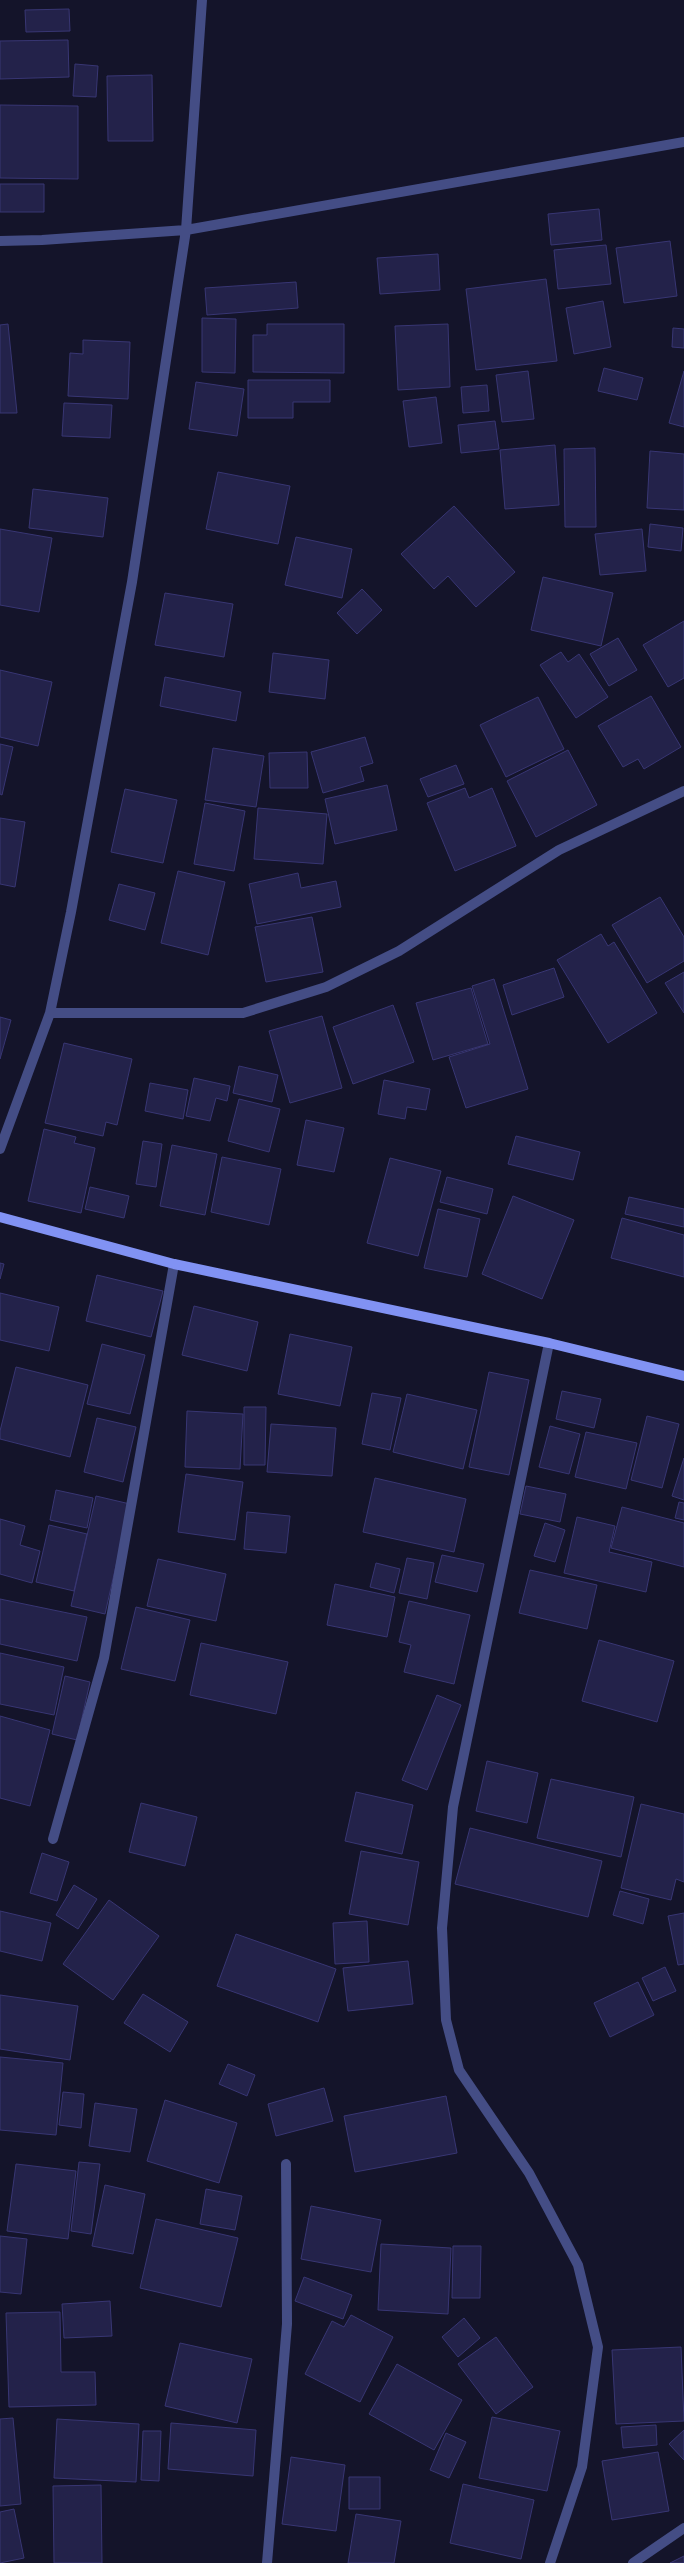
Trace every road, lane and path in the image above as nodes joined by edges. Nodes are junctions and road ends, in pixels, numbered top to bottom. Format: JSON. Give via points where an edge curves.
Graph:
{"nodes":[{"id":1,"x":202,"y":0,"type":"edge"},
{"id":2,"x":684,"y":142,"type":"edge"},
{"id":3,"x":186,"y":230,"type":"junction"},
{"id":4,"x":0,"y":241,"type":"edge"},
{"id":5,"x":684,"y":791,"type":"edge"},
{"id":6,"x":50,"y":1013,"type":"junction"},
{"id":7,"x":0,"y":1149,"type":"edge"},
{"id":8,"x":0,"y":1217,"type":"edge"},
{"id":9,"x":174,"y":1264,"type":"junction"},
{"id":10,"x":549,"y":1343,"type":"junction"},
{"id":11,"x":684,"y":1376,"type":"edge"},
{"id":12,"x":53,"y":1839,"type":"dead end"},
{"id":13,"x":286,"y":2164,"type":"dead end"},
{"id":14,"x":684,"y":2528,"type":"edge"},
{"id":15,"x":267,"y":2563,"type":"edge"},
{"id":16,"x":550,"y":2563,"type":"edge"},
{"id":17,"x":632,"y":2563,"type":"edge"}],
"edges":[{"from":1,"to":3,"type":"street"},
{"from":2,"to":3,"type":"street"},
{"from":3,"to":4,"type":"street"},
{"from":3,"to":6,"type":"street","via":[[132,582]]},
{"from":5,"to":6,"type":"street","via":[[559,850],[399,951],[326,987],[243,1012]]},
{"from":6,"to":7,"type":"street"},
{"from":8,"to":9,"type":"street"},
{"from":9,"to":10,"type":"street"},
{"from":9,"to":12,"type":"street","via":[[104,1658]]},
{"from":10,"to":11,"type":"street"},
{"from":10,"to":16,"type":"street","via":[[453,1807],[442,1928],[446,2020],[459,2070],[529,2173],[578,2265],[598,2347],[582,2467]]},
{"from":13,"to":15,"type":"street","via":[[287,2324]]},
{"from":14,"to":17,"type":"street"}]}
